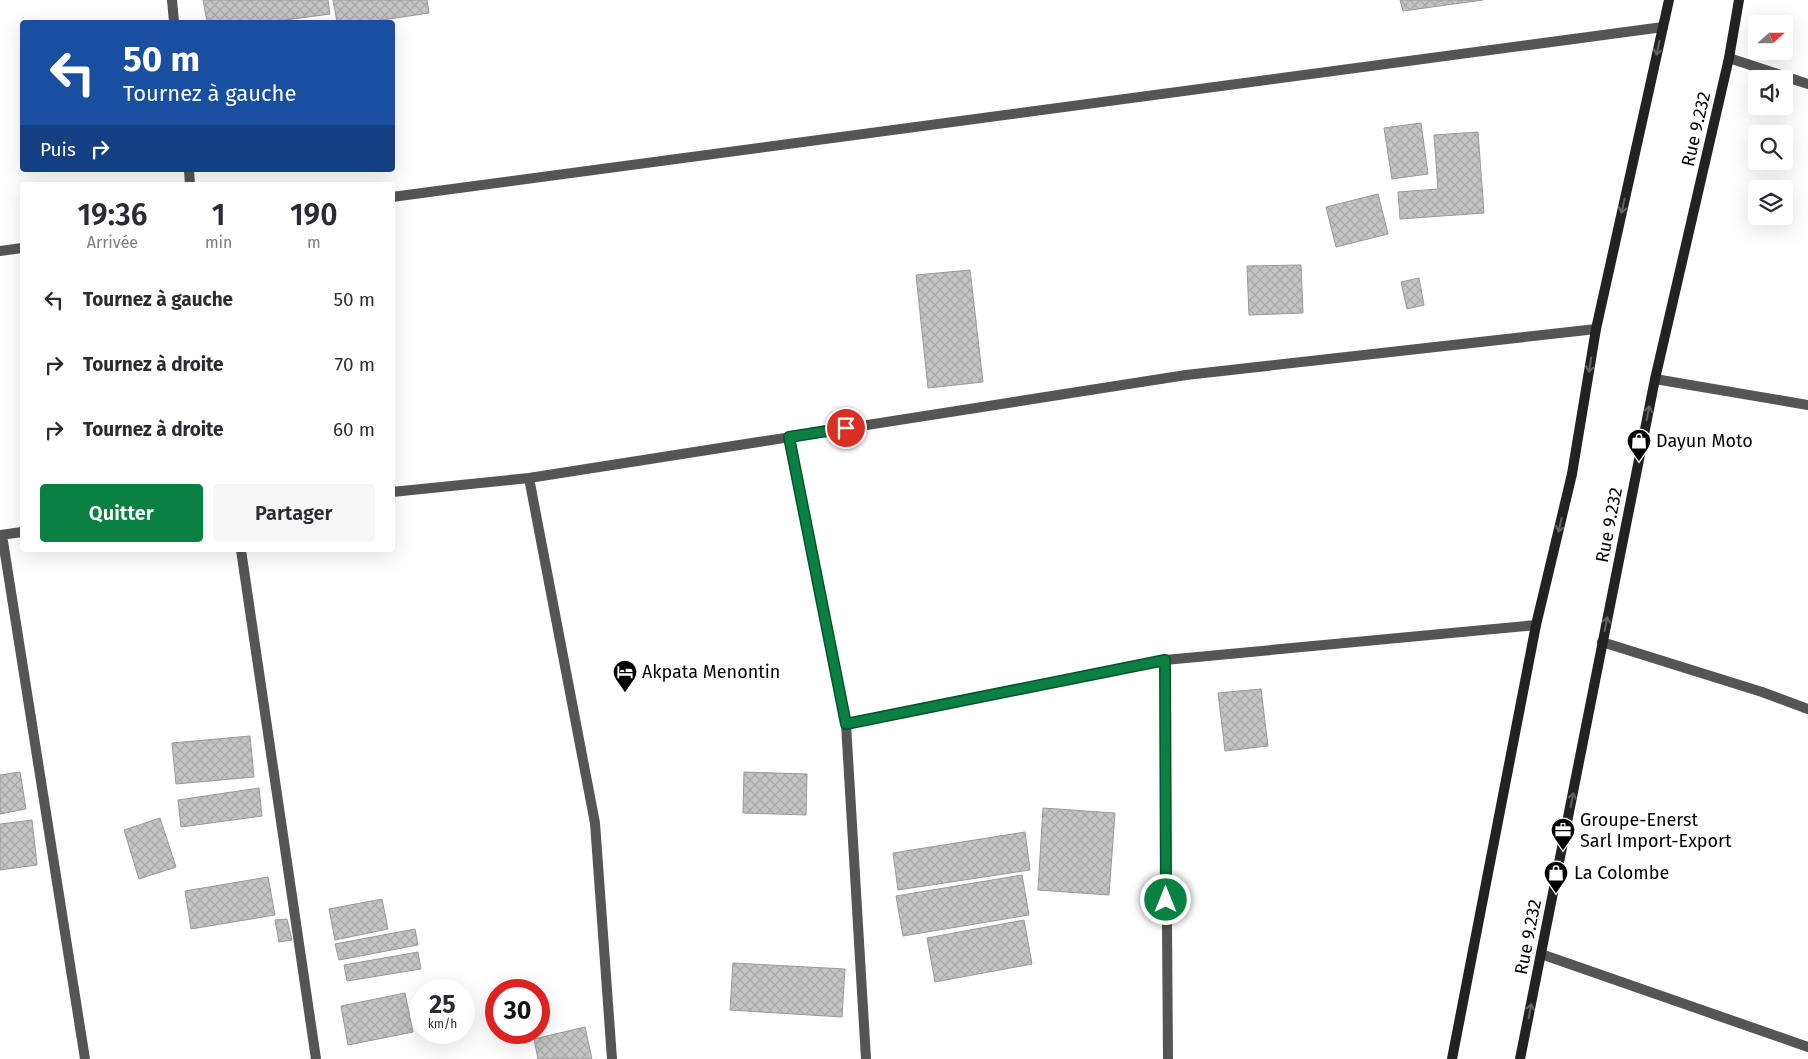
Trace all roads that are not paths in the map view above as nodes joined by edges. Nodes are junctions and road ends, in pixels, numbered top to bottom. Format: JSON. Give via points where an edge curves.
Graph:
{"nodes":[{"id":1,"x":172,"y":0,"type":"edge"},
{"id":2,"x":1669,"y":0,"type":"edge"},
{"id":3,"x":1739,"y":0,"type":"edge"},
{"id":4,"x":174,"y":20,"type":"edge"},
{"id":5,"x":1663,"y":26,"type":"junction"},
{"id":6,"x":1729,"y":58,"type":"junction"},
{"id":7,"x":1808,"y":84,"type":"edge"},
{"id":8,"x":395,"y":197,"type":"edge"},
{"id":9,"x":20,"y":248,"type":"edge"},
{"id":10,"x":0,"y":251,"type":"edge"},
{"id":11,"x":1596,"y":328,"type":"junction"},
{"id":12,"x":1655,"y":379,"type":"junction"},
{"id":13,"x":1808,"y":405,"type":"edge"},
{"id":14,"x":789,"y":437,"type":"junction"},
{"id":15,"x":529,"y":478,"type":"junction"},
{"id":16,"x":395,"y":492,"type":"edge"},
{"id":17,"x":20,"y":532,"type":"edge"},
{"id":18,"x":1,"y":535,"type":"edge"},
{"id":19,"x":241,"y":552,"type":"edge"},
{"id":20,"x":1536,"y":625,"type":"junction"},
{"id":21,"x":1602,"y":642,"type":"junction"},
{"id":22,"x":1165,"y":660,"type":"junction"},
{"id":23,"x":1808,"y":709,"type":"edge"},
{"id":24,"x":846,"y":724,"type":"junction"},
{"id":25,"x":1541,"y":954,"type":"junction"},
{"id":26,"x":1808,"y":1047,"type":"edge"},
{"id":27,"x":85,"y":1059,"type":"edge"},
{"id":28,"x":316,"y":1059,"type":"edge"},
{"id":29,"x":612,"y":1059,"type":"edge"},
{"id":30,"x":866,"y":1059,"type":"edge"},
{"id":31,"x":1168,"y":1059,"type":"edge"},
{"id":32,"x":1452,"y":1059,"type":"edge"},
{"id":33,"x":1520,"y":1059,"type":"edge"}],
"edges":[{"from":1,"to":4,"type":"street"},
{"from":2,"to":5,"type":"street"},
{"from":3,"to":6,"type":"street","name":"Rue 9.232"},
{"from":5,"to":8,"type":"street"},
{"from":5,"to":11,"type":"street","one_way":true},
{"from":6,"to":7,"type":"street"},
{"from":6,"to":12,"type":"street","name":"Rue 9.232"},
{"from":9,"to":10,"type":"street"},
{"from":11,"to":14,"type":"street","via":[[1186,375]]},
{"from":11,"to":20,"type":"street","one_way":true,"via":[[1572,474]]},
{"from":12,"to":13,"type":"street"},
{"from":21,"to":12,"type":"street","name":"Rue 9.232","one_way":true},
{"from":14,"to":15,"type":"street"},
{"from":14,"to":24,"type":"street"},
{"from":15,"to":16,"type":"street"},
{"from":15,"to":29,"type":"street","via":[[595,823]]},
{"from":17,"to":18,"type":"street"},
{"from":18,"to":27,"type":"street"},
{"from":19,"to":28,"type":"street"},
{"from":20,"to":22,"type":"street"},
{"from":20,"to":32,"type":"street"},
{"from":21,"to":23,"type":"street"},
{"from":25,"to":21,"type":"street","name":"Rue 9.232","one_way":true},
{"from":22,"to":24,"type":"street"},
{"from":22,"to":31,"type":"street"},
{"from":24,"to":30,"type":"street"},
{"from":25,"to":26,"type":"street"},
{"from":33,"to":25,"type":"street","name":"Rue 9.232","one_way":true}]}
